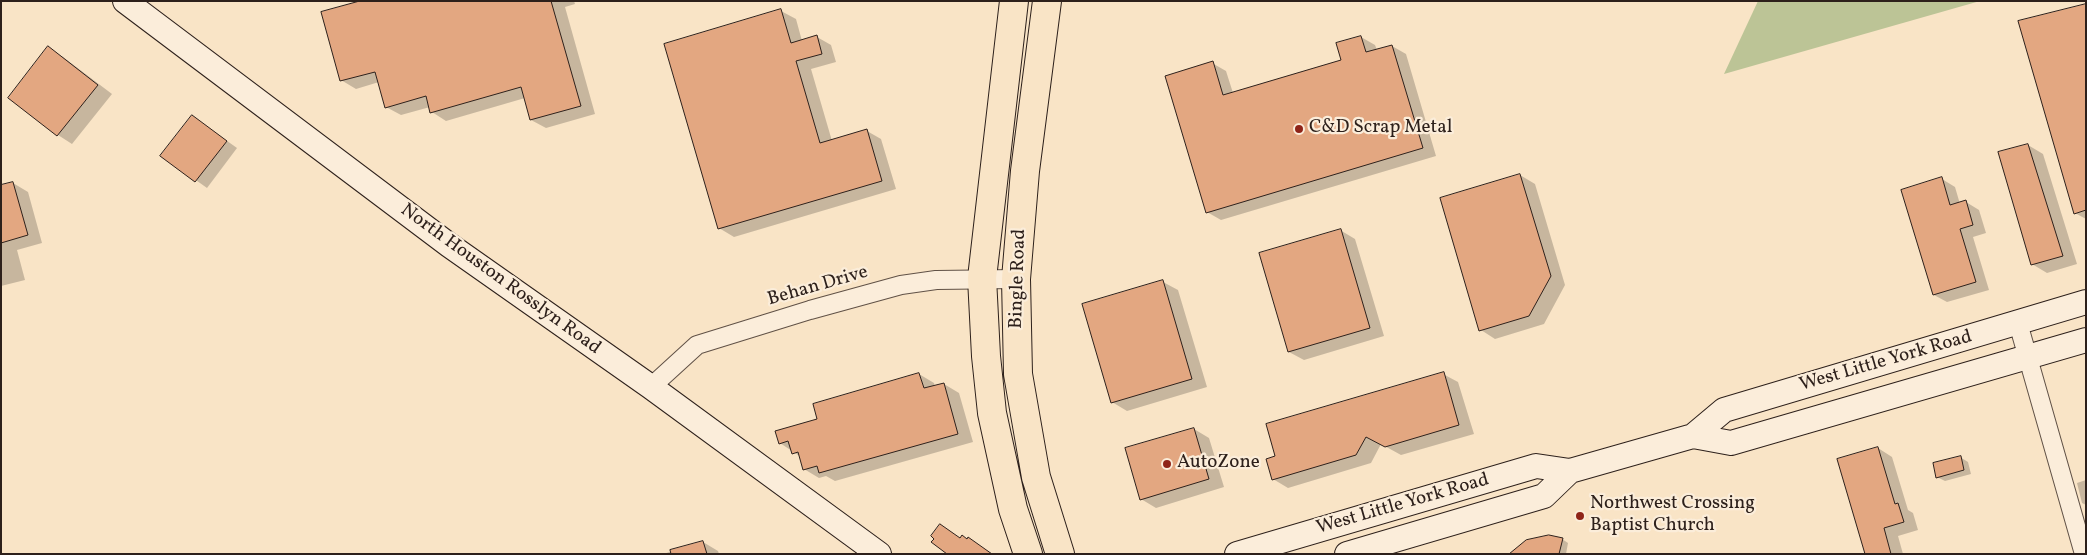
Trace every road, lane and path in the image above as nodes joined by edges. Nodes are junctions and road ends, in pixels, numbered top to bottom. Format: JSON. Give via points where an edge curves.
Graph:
{"nodes":[{"id":1,"x":125,"y":1,"type":"edge"},
{"id":2,"x":1014,"y":1,"type":"edge"},
{"id":3,"x":1047,"y":1,"type":"edge"},
{"id":4,"x":982,"y":278,"type":"junction"},
{"id":5,"x":1016,"y":279,"type":"junction"},
{"id":6,"x":2086,"y":302,"type":"edge"},
{"id":7,"x":2018,"y":323,"type":"junction"},
{"id":8,"x":2086,"y":340,"type":"edge"},
{"id":9,"x":2028,"y":356,"type":"junction"},
{"id":10,"x":651,"y":387,"type":"junction"},
{"id":11,"x":1693,"y":436,"type":"junction"},
{"id":12,"x":1570,"y":471,"type":"junction"},
{"id":13,"x":1448,"y":491,"type":"junction"},
{"id":14,"x":1459,"y":522,"type":"junction"},
{"id":15,"x":879,"y":554,"type":"edge"},
{"id":16,"x":1028,"y":554,"type":"edge"},
{"id":17,"x":1060,"y":554,"type":"edge"},
{"id":18,"x":1237,"y":554,"type":"edge"},
{"id":19,"x":1347,"y":554,"type":"edge"},
{"id":20,"x":2084,"y":554,"type":"edge"}],
"edges":[{"from":1,"to":10,"type":"main road","name":"North Houston Rosslyn Road","via":[[449,245]]},
{"from":2,"to":4,"type":"main road","name":"Bingle Road"},
{"from":3,"to":5,"type":"main road","name":"Bingle Road","via":[[1025,171]]},
{"from":4,"to":5,"type":"street","name":"Behan Drive"},
{"from":4,"to":10,"type":"street","name":"Behan Drive","via":[[901,285],[697,346]]},
{"from":4,"to":16,"type":"main road","name":"Bingle Road","via":[[992,413],[1013,508]]},
{"from":5,"to":17,"type":"main road","name":"Bingle Road","via":[[1018,374],[1036,477]]},
{"from":6,"to":7,"type":"main road","name":"West Little York Road"},
{"from":7,"to":9,"type":"street"},
{"from":7,"to":11,"type":"main road","name":"West Little York Road","via":[[1724,410]]},
{"from":8,"to":9,"type":"main road","name":"West Little York Road"},
{"from":9,"to":11,"type":"main road","name":"West Little York Road","via":[[1731,443]]},
{"from":9,"to":20,"type":"street"},
{"from":10,"to":15,"type":"main road","name":"North Houston Rosslyn Road"},
{"from":11,"to":12,"type":"main road","name":"West Little York Road"},
{"from":12,"to":13,"type":"main road","name":"West Little York Road","via":[[1536,466]]},
{"from":12,"to":14,"type":"main road","name":"West Little York Road","via":[[1544,496]]},
{"from":13,"to":14,"type":"main road"},
{"from":13,"to":18,"type":"main road","name":"West Little York Road"},
{"from":14,"to":19,"type":"main road","name":"West Little York Road"}]}
